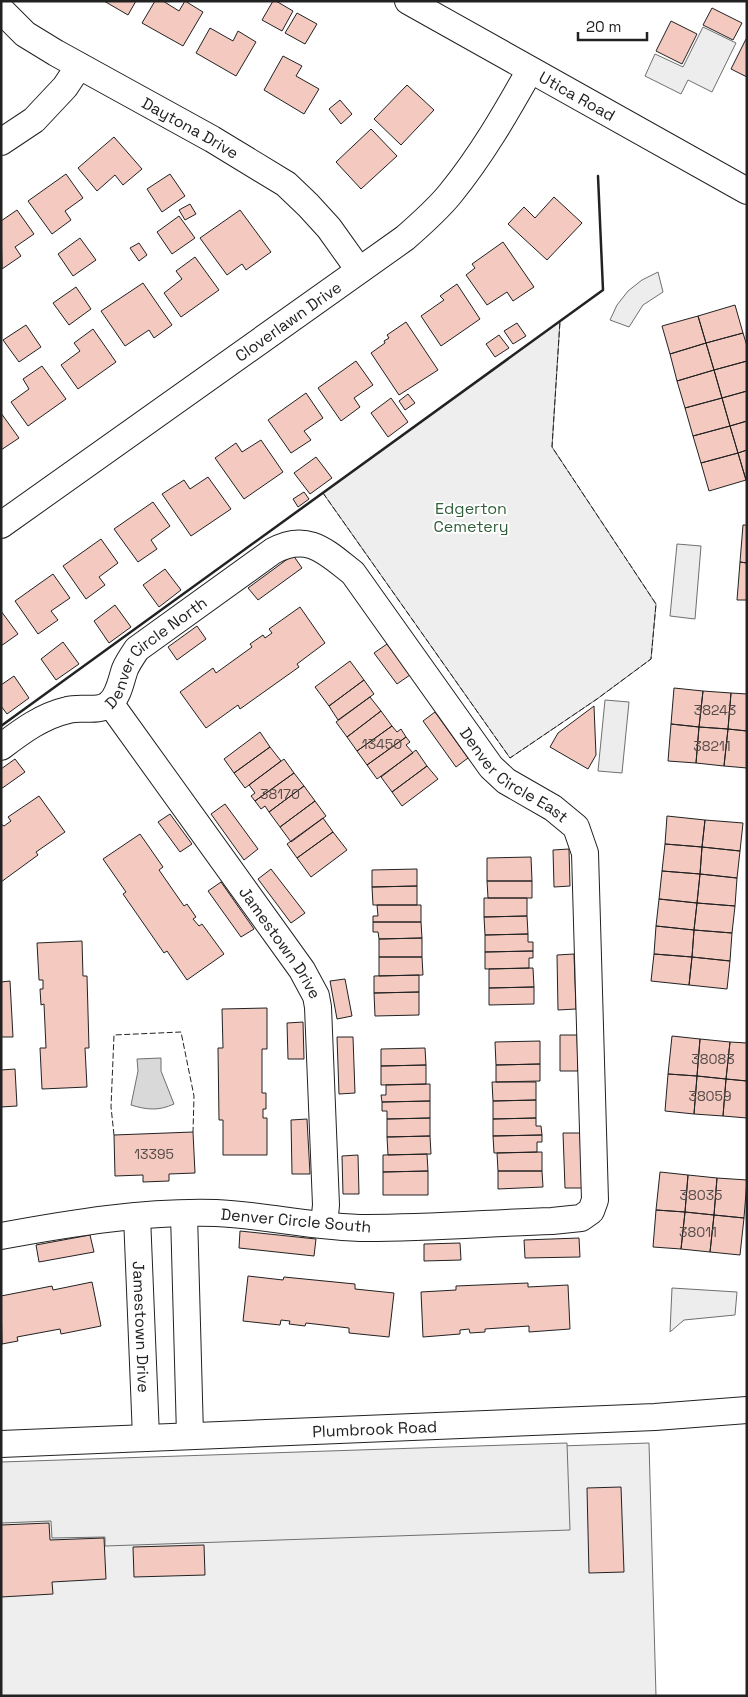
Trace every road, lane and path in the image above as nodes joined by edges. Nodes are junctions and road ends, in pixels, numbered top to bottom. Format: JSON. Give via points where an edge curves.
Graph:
{"nodes":[{"id":1,"x":408,"y":1,"type":"edge"},
{"id":2,"x":1,"y":10,"type":"edge"},
{"id":3,"x":79,"y":66,"type":"junction"},
{"id":4,"x":530,"y":70,"type":"junction"},
{"id":5,"x":1,"y":142,"type":"edge"},
{"id":6,"x":747,"y":191,"type":"edge"},
{"id":7,"x":359,"y":270,"type":"junction"},
{"id":8,"x":1,"y":525,"type":"edge"},
{"id":9,"x":305,"y":543,"type":"joint"},
{"id":10,"x":110,"y":704,"type":"junction"},
{"id":11,"x":1,"y":747,"type":"edge"},
{"id":12,"x":590,"y":1211,"type":"joint"},
{"id":13,"x":184,"y":1214,"type":"junction"},
{"id":14,"x":138,"y":1216,"type":"junction"},
{"id":15,"x":324,"y":1225,"type":"junction"},
{"id":16,"x":1,"y":1236,"type":"edge"},
{"id":17,"x":747,"y":1410,"type":"edge"},
{"id":18,"x":190,"y":1435,"type":"junction"},
{"id":19,"x":146,"y":1437,"type":"junction"},
{"id":20,"x":1,"y":1444,"type":"edge"}],
"edges":[{"from":1,"to":4,"type":"street","name":"Utica Road"},
{"from":2,"to":3,"type":"street","name":"Daytona Drive","via":[[26,34]]},
{"from":3,"to":5,"type":"street","via":[[65,87],[34,120]]},
{"from":3,"to":7,"type":"street","name":"Daytona Drive","via":[[286,184],[329,228]]},
{"from":4,"to":6,"type":"street","name":"Utica Road"},
{"from":4,"to":7,"type":"street","name":"Cloverlawn Drive","via":[[504,116],[450,194],[405,238]]},
{"from":7,"to":8,"type":"street","name":"Cloverlawn Drive"},
{"from":9,"to":10,"type":"street","name":"Denver Circle North","via":[[291,543],[273,551],[137,649]]},
{"from":9,"to":12,"type":"street","name":"Denver Circle East","via":[[326,551],[353,572],[491,767],[506,781],[553,808],[576,827],[585,853],[595,1200]]},
{"from":10,"to":11,"type":"street","name":"Denver Circle North","via":[[100,708],[70,709],[47,716]]},
{"from":10,"to":15,"type":"street","name":"Jamestown Drive","via":[[302,970],[316,996],[326,1205]]},
{"from":12,"to":15,"type":"street","name":"Denver Circle South","via":[[581,1218],[552,1221],[366,1228]]},
{"from":13,"to":14,"type":"street","name":"Denver Circle South"},
{"from":13,"to":15,"type":"street","name":"Denver Circle South","via":[[238,1214]]},
{"from":13,"to":18,"type":"street"},
{"from":14,"to":16,"type":"street","name":"Denver Circle South"},
{"from":14,"to":19,"type":"street","name":"Jamestown Drive"},
{"from":17,"to":18,"type":"street","name":"Plumbrook Road","via":[[655,1417]]},
{"from":18,"to":19,"type":"street","name":"Plumbrook Road"},
{"from":19,"to":20,"type":"street","name":"Plumbrook Road"}]}
